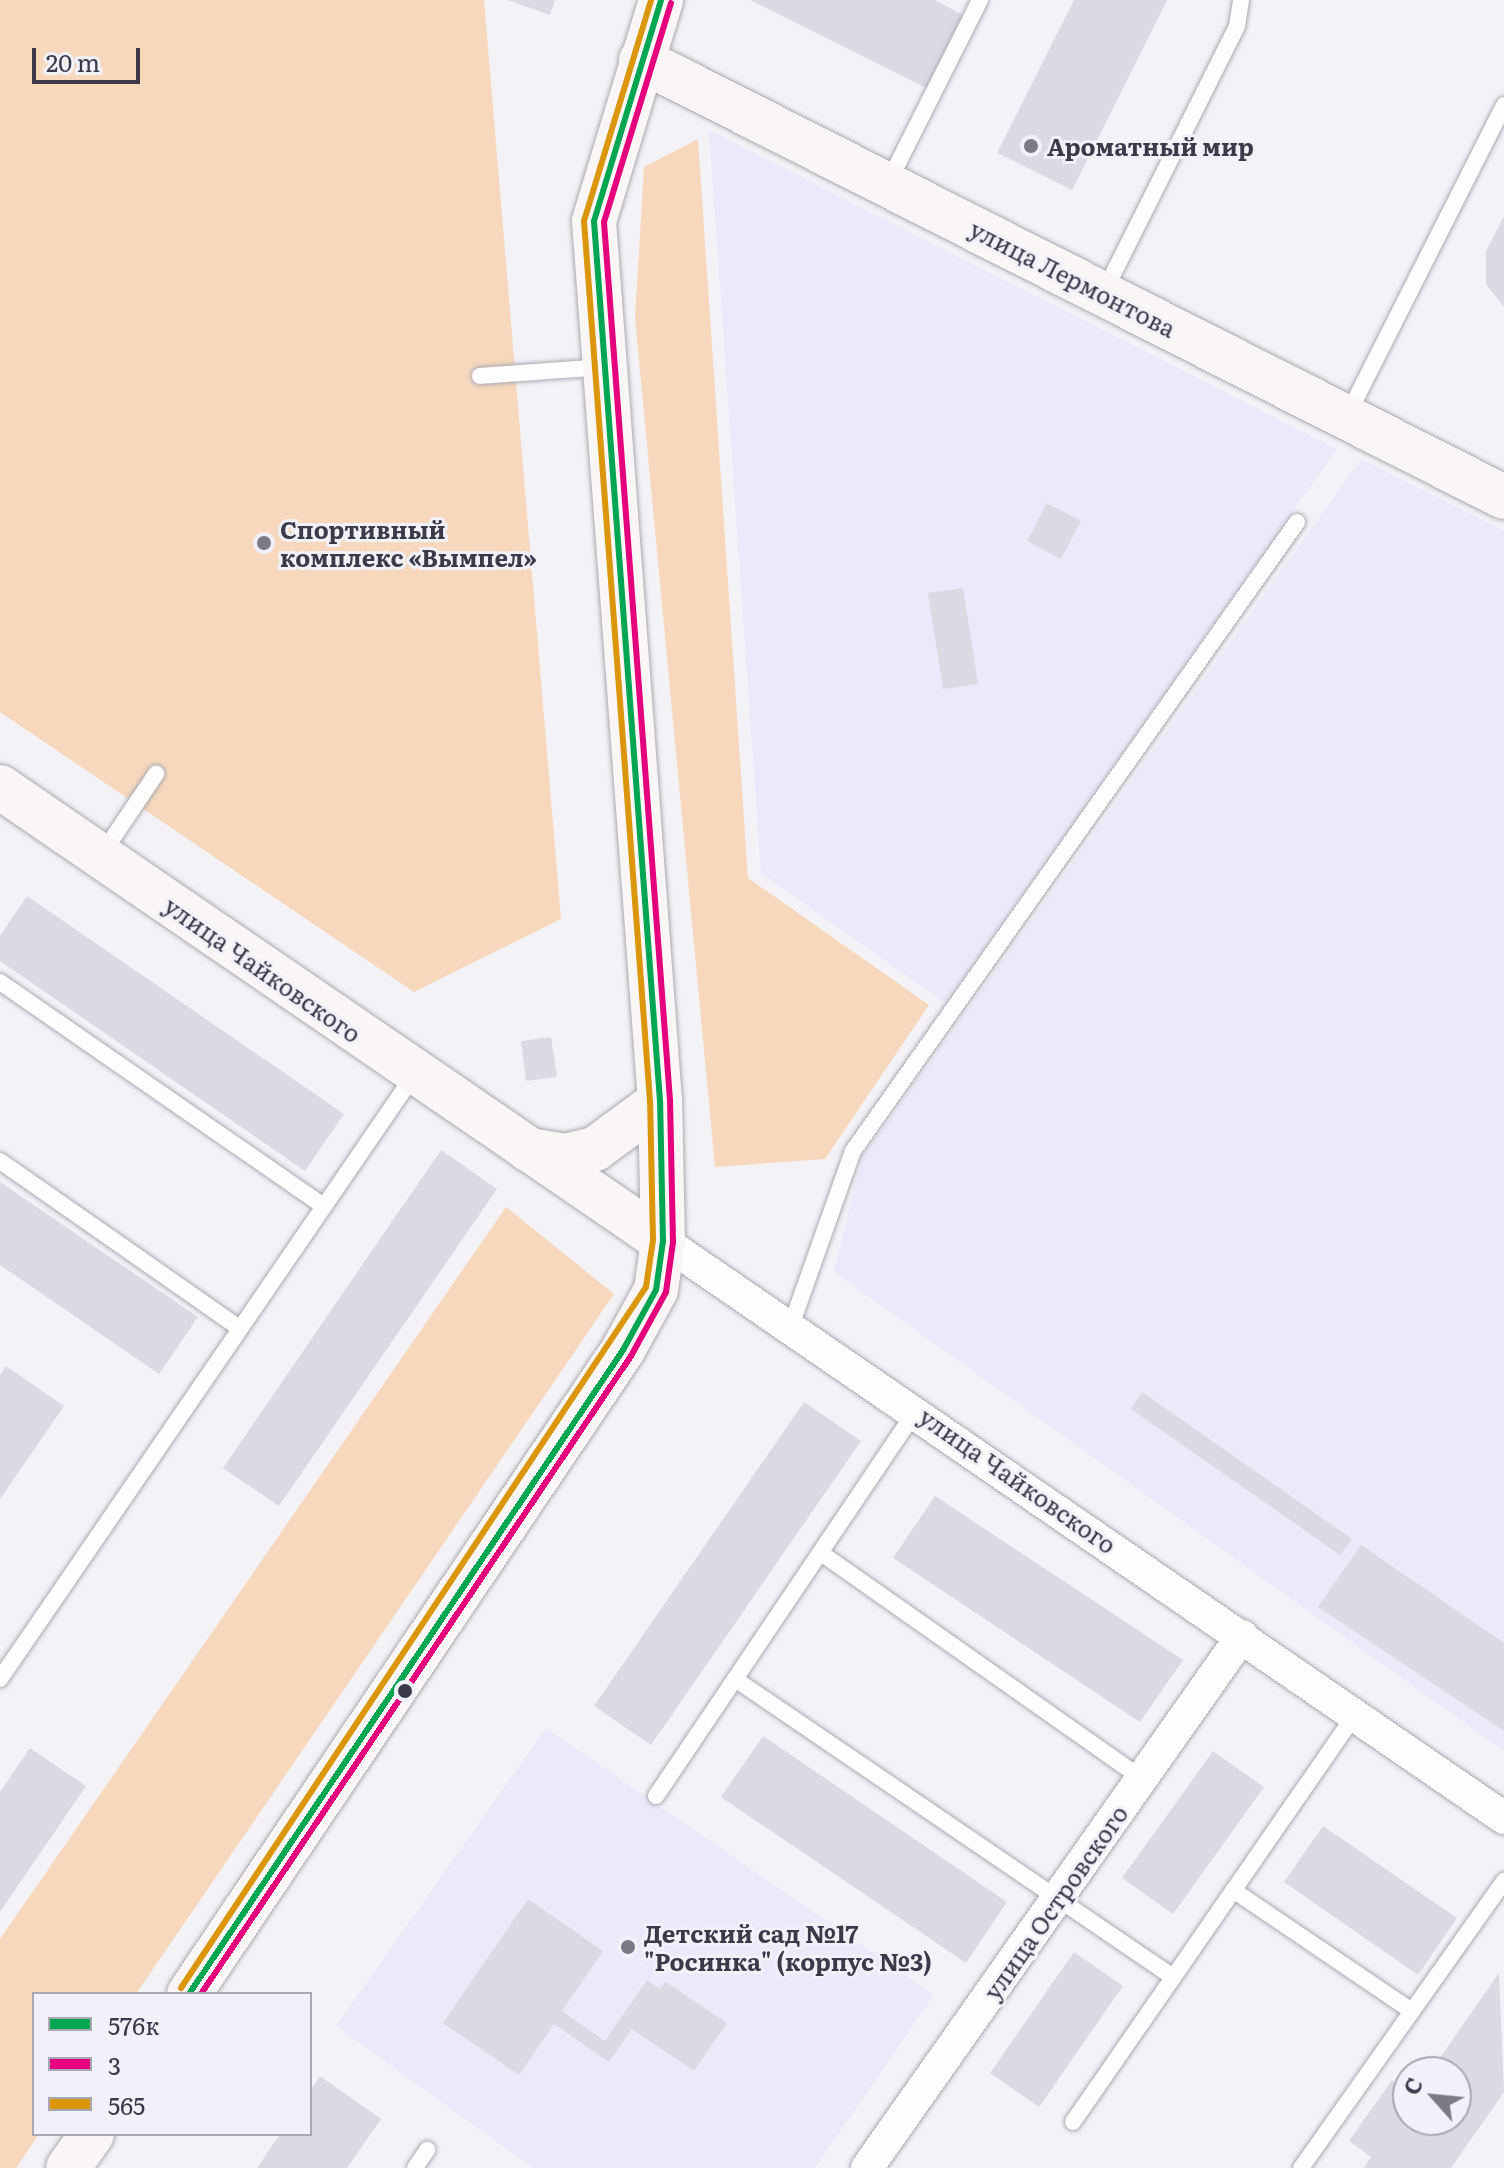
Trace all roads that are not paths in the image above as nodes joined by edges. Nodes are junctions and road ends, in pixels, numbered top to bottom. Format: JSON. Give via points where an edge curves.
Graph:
{"nodes":[{"id":1,"x":661,"y":0,"type":"edge"},
{"id":2,"x":980,"y":0,"type":"edge"},
{"id":3,"x":1241,"y":0,"type":"edge"},
{"id":4,"x":641,"y":60,"type":"junction"},
{"id":5,"x":1504,"y":105,"type":"edge"},
{"id":6,"x":887,"y":185,"type":"junction"},
{"id":7,"x":1104,"y":293,"type":"junction"},
{"id":8,"x":605,"y":367,"type":"junction"},
{"id":9,"x":480,"y":376,"type":"dead end"},
{"id":10,"x":1347,"y":416,"type":"junction"},
{"id":11,"x":1501,"y":488,"type":"edge"},
{"id":12,"x":1297,"y":522,"type":"dead end"},
{"id":13,"x":156,"y":774,"type":"dead end"},
{"id":14,"x":0,"y":787,"type":"edge"},
{"id":15,"x":101,"y":856,"type":"junction"},
{"id":16,"x":0,"y":982,"type":"edge"},
{"id":17,"x":414,"y":1075,"type":"junction"},
{"id":18,"x":660,"y":1101,"type":"junction"},
{"id":19,"x":527,"y":1149,"type":"junction"},
{"id":20,"x":0,"y":1161,"type":"edge"},
{"id":21,"x":322,"y":1205,"type":"junction"},
{"id":22,"x":663,"y":1241,"type":"junction"},
{"id":23,"x":792,"y":1323,"type":"junction"},
{"id":24,"x":239,"y":1328,"type":"junction"},
{"id":25,"x":917,"y":1410,"type":"junction"},
{"id":26,"x":821,"y":1553,"type":"junction"},
{"id":27,"x":1242,"y":1636,"type":"junction"},
{"id":28,"x":0,"y":1679,"type":"edge"},
{"id":29,"x":735,"y":1679,"type":"junction"},
{"id":30,"x":1355,"y":1714,"type":"junction"},
{"id":31,"x":1142,"y":1779,"type":"junction"},
{"id":32,"x":656,"y":1796,"type":"dead end"},
{"id":33,"x":1504,"y":1818,"type":"edge"},
{"id":34,"x":1504,"y":1881,"type":"edge"},
{"id":35,"x":1233,"y":1890,"type":"junction"},
{"id":36,"x":1057,"y":1899,"type":"junction"},
{"id":37,"x":1173,"y":1977,"type":"junction"},
{"id":38,"x":190,"y":1992,"type":"edge"},
{"id":39,"x":1412,"y":2011,"type":"junction"},
{"id":40,"x":1073,"y":2122,"type":"dead end"},
{"id":41,"x":91,"y":2136,"type":"edge"},
{"id":42,"x":427,"y":2150,"type":"dead end"},
{"id":43,"x":68,"y":2168,"type":"edge"},
{"id":44,"x":415,"y":2168,"type":"edge"},
{"id":45,"x":867,"y":2168,"type":"edge"},
{"id":46,"x":1301,"y":2168,"type":"edge"}],
"edges":[{"from":1,"to":4,"type":"main road"},
{"from":2,"to":6,"type":"lane"},
{"from":3,"to":7,"type":"lane","via":[[1237,26]]},
{"from":4,"to":6,"type":"main road","name":"улица Лермонтова"},
{"from":4,"to":8,"type":"main road","via":[[594,221]]},
{"from":5,"to":10,"type":"lane"},
{"from":6,"to":7,"type":"main road","name":"улица Лермонтова"},
{"from":7,"to":10,"type":"main road","name":"улица Лермонтова"},
{"from":8,"to":9,"type":"lane"},
{"from":8,"to":18,"type":"main road"},
{"from":10,"to":11,"type":"main road","name":"улица Лермонтова"},
{"from":12,"to":23,"type":"lane","via":[[853,1151]]},
{"from":13,"to":15,"type":"lane"},
{"from":14,"to":15,"type":"main road","name":"улица Чайковского"},
{"from":15,"to":17,"type":"main road","name":"улица Чайковского"},
{"from":16,"to":21,"type":"lane"},
{"from":17,"to":19,"type":"main road","name":"улица Чайковского"},
{"from":17,"to":21,"type":"lane"},
{"from":18,"to":19,"type":"main road","name":"улица Чайковского","via":[[595,1149],[565,1156]]},
{"from":18,"to":22,"type":"main road"},
{"from":19,"to":22,"type":"main road","name":"улица Чайковского"},
{"from":20,"to":24,"type":"lane"},
{"from":21,"to":24,"type":"lane"},
{"from":22,"to":23,"type":"street","name":"улица Чайковского"},
{"from":22,"to":38,"type":"main road","via":[[656,1290],[623,1350]]},
{"from":23,"to":25,"type":"street","name":"улица Чайковского"},
{"from":24,"to":28,"type":"lane"},
{"from":25,"to":26,"type":"lane"},
{"from":25,"to":27,"type":"street","name":"улица Чайковского"},
{"from":26,"to":29,"type":"lane"},
{"from":26,"to":31,"type":"lane"},
{"from":27,"to":30,"type":"street","name":"улица Чайковского"},
{"from":27,"to":31,"type":"street","name":"улица Островского"},
{"from":29,"to":32,"type":"lane"},
{"from":29,"to":36,"type":"lane"},
{"from":30,"to":33,"type":"street","name":"улица Чайковского"},
{"from":30,"to":35,"type":"lane"},
{"from":31,"to":36,"type":"street","name":"улица Островского"},
{"from":34,"to":39,"type":"lane"},
{"from":35,"to":37,"type":"lane"},
{"from":35,"to":39,"type":"lane"},
{"from":36,"to":37,"type":"lane"},
{"from":36,"to":45,"type":"street","name":"улица Островского"},
{"from":37,"to":40,"type":"lane"},
{"from":39,"to":46,"type":"lane"},
{"from":41,"to":43,"type":"main road"},
{"from":42,"to":44,"type":"lane"}]}
